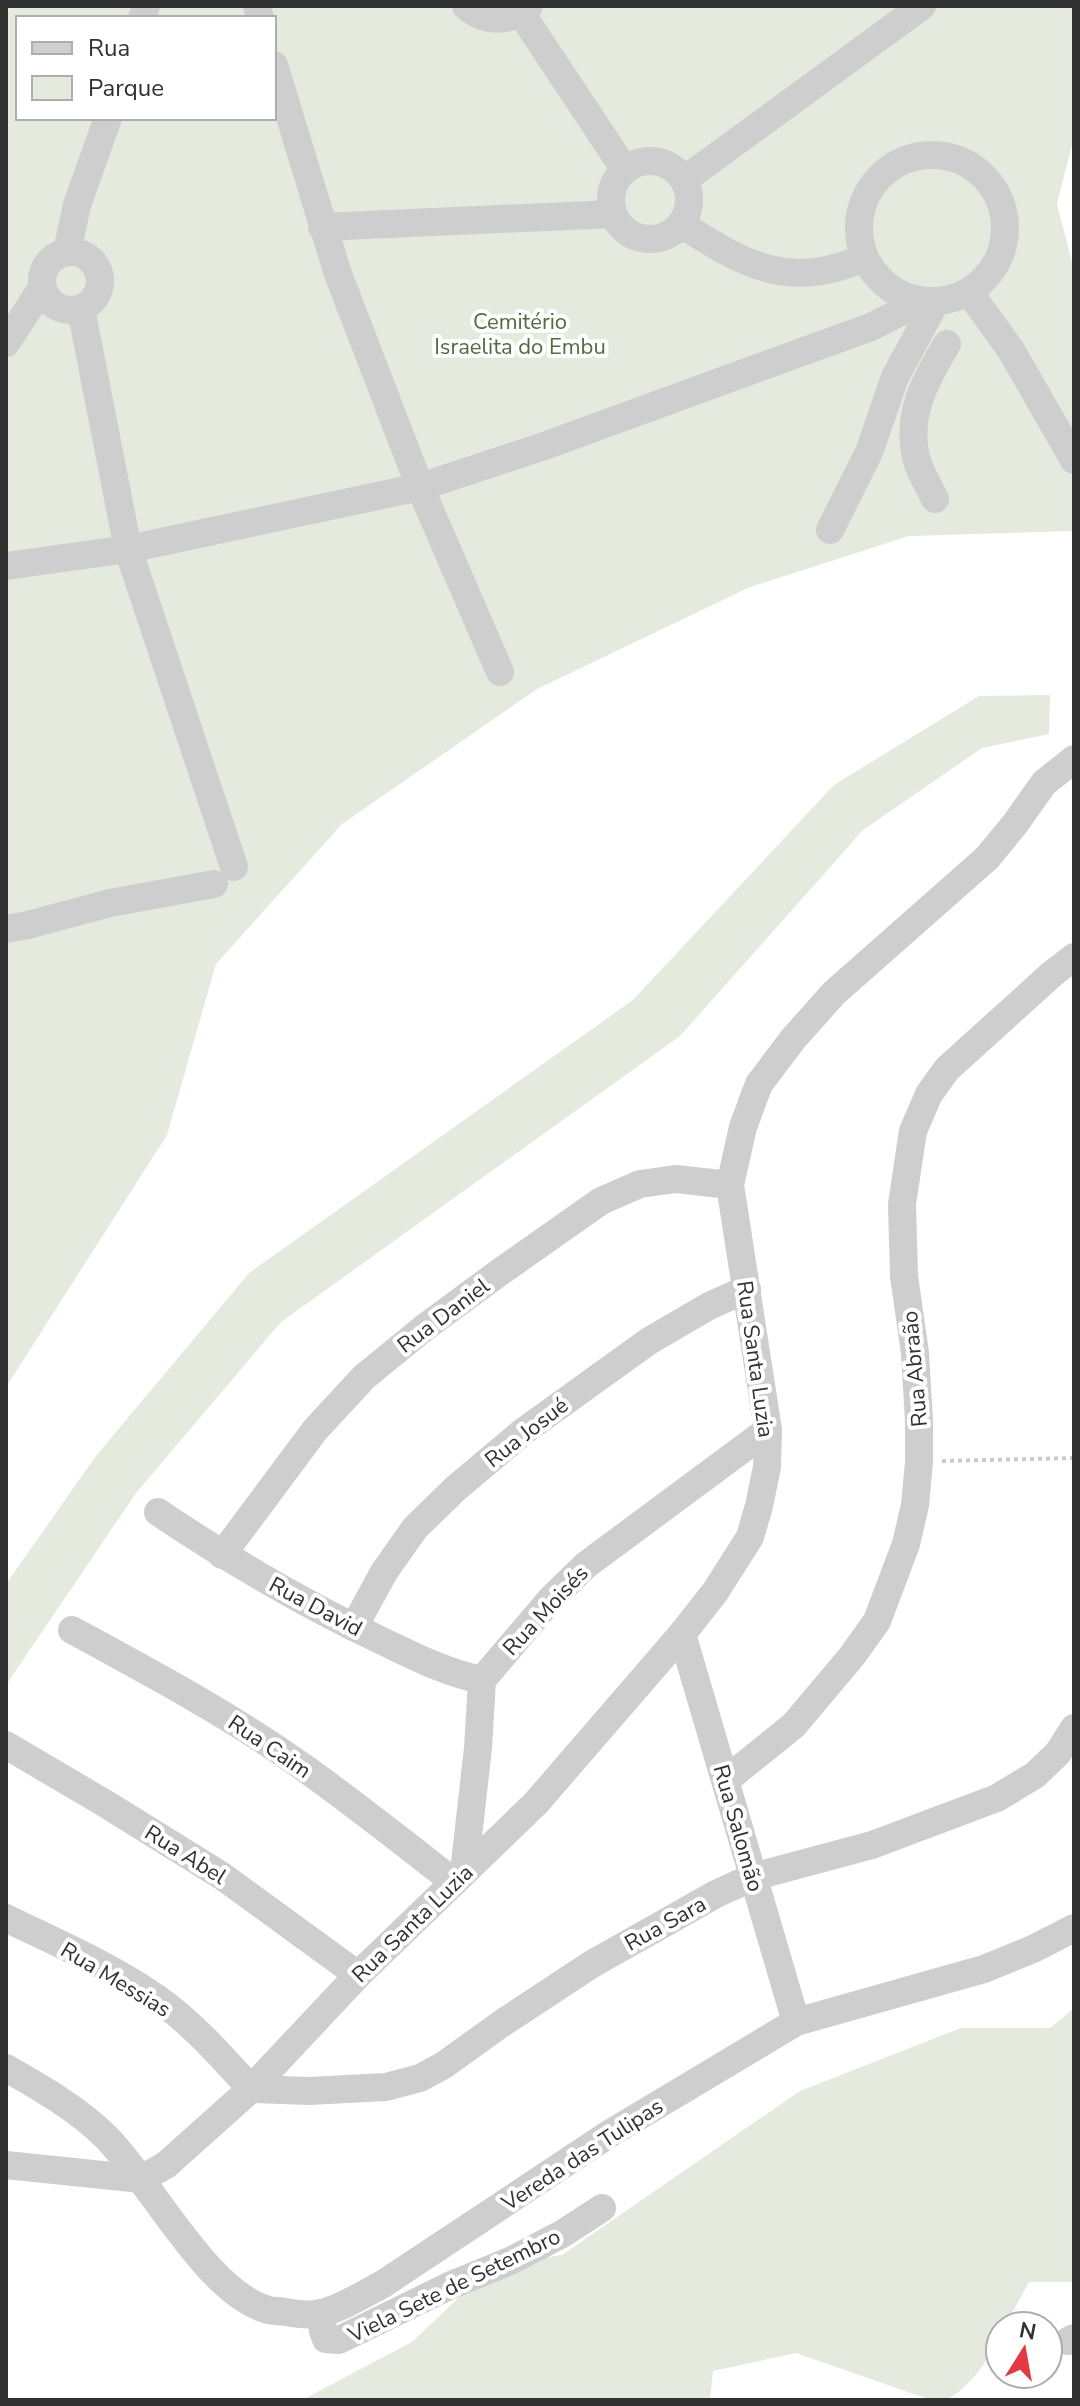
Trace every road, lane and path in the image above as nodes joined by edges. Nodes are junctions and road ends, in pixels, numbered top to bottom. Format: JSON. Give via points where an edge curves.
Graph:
{"nodes":[{"id":1,"x":466,"y":6,"type":"edge"},
{"id":2,"x":922,"y":6,"type":"edge"},
{"id":3,"x":525,"y":10,"type":"edge"},
{"id":4,"x":276,"y":72,"type":"edge"},
{"id":5,"x":107,"y":120,"type":"edge"},
{"id":6,"x":625,"y":170,"type":"junction"},
{"id":7,"x":684,"y":180,"type":"junction"},
{"id":8,"x":613,"y":214,"type":"junction"},
{"id":9,"x":681,"y":224,"type":"junction"},
{"id":10,"x":322,"y":227,"type":"junction"},
{"id":11,"x":67,"y":252,"type":"junction"},
{"id":12,"x":864,"y":258,"type":"junction"},
{"id":13,"x":42,"y":288,"type":"junction"},
{"id":14,"x":969,"y":292,"type":"junction"},
{"id":15,"x":929,"y":301,"type":"junction"},
{"id":16,"x":81,"y":309,"type":"junction"},
{"id":17,"x":6,"y":343,"type":"edge"},
{"id":18,"x":947,"y":344,"type":"dead end"},
{"id":19,"x":1074,"y":460,"type":"edge"},
{"id":20,"x":420,"y":487,"type":"junction"},
{"id":21,"x":935,"y":499,"type":"dead end"},
{"id":22,"x":830,"y":530,"type":"dead end"},
{"id":23,"x":128,"y":549,"type":"junction"},
{"id":24,"x":6,"y":566,"type":"edge"},
{"id":25,"x":500,"y":672,"type":"dead end"},
{"id":26,"x":1074,"y":759,"type":"edge"},
{"id":27,"x":6,"y":929,"type":"edge"},
{"id":28,"x":1074,"y":957,"type":"edge"},
{"id":29,"x":730,"y":1185,"type":"junction"},
{"id":30,"x":747,"y":1289,"type":"junction"},
{"id":31,"x":768,"y":1430,"type":"junction"},
{"id":32,"x":1074,"y":1458,"type":"edge"},
{"id":33,"x":919,"y":1462,"type":"junction"},
{"id":34,"x":158,"y":1512,"type":"dead end"},
{"id":35,"x":222,"y":1555,"type":"junction"},
{"id":36,"x":354,"y":1627,"type":"junction"},
{"id":37,"x":72,"y":1630,"type":"dead end"},
{"id":38,"x":682,"y":1634,"type":"junction"},
{"id":39,"x":482,"y":1680,"type":"junction"},
{"id":40,"x":1074,"y":1728,"type":"edge"},
{"id":41,"x":6,"y":1745,"type":"edge"},
{"id":42,"x":726,"y":1780,"type":"junction"},
{"id":43,"x":459,"y":1877,"type":"junction"},
{"id":44,"x":753,"y":1877,"type":"junction"},
{"id":45,"x":6,"y":1918,"type":"edge"},
{"id":46,"x":1074,"y":1928,"type":"edge"},
{"id":47,"x":358,"y":1975,"type":"junction"},
{"id":48,"x":796,"y":2022,"type":"junction"},
{"id":49,"x":6,"y":2068,"type":"edge"},
{"id":50,"x":251,"y":2089,"type":"junction"},
{"id":51,"x":6,"y":2165,"type":"edge"},
{"id":52,"x":141,"y":2179,"type":"junction"},
{"id":53,"x":602,"y":2208,"type":"dead end"},
{"id":54,"x":321,"y":2313,"type":"junction"}],
"edges":[{"from":1,"to":3,"type":"street","via":[[493,20]]},
{"from":2,"to":7,"type":"street"},
{"from":3,"to":6,"type":"street"},
{"from":4,"to":10,"type":"street"},
{"from":5,"to":11,"type":"street","via":[[77,205]]},
{"from":6,"to":7,"type":"street","via":[[650,160],[675,170]]},
{"from":6,"to":8,"type":"street","via":[[612,190]]},
{"from":7,"to":9,"type":"street","via":[[688,210]]},
{"from":8,"to":9,"type":"street","via":[[628,232],[651,239]]},
{"from":8,"to":10,"type":"street"},
{"from":9,"to":12,"type":"street","via":[[740,259],[774,271],[811,273]]},
{"from":10,"to":20,"type":"street"},
{"from":11,"to":13,"type":"street","via":[[50,260]]},
{"from":11,"to":16,"type":"street","via":[[85,256],[98,269],[100,288]]},
{"from":12,"to":14,"type":"street","via":[[860,210],[870,188],[908,159],[956,159],[978,171],[1004,211],[1000,257]]},
{"from":12,"to":15,"type":"street","via":[[878,279],[898,294]]},
{"from":13,"to":16,"type":"street","via":[[53,304]]},
{"from":13,"to":17,"type":"street"},
{"from":14,"to":15,"type":"street"},
{"from":14,"to":19,"type":"street","via":[[1011,350]]},
{"from":15,"to":20,"type":"street","via":[[871,327]]},
{"from":15,"to":22,"type":"street","via":[[869,452]]},
{"from":16,"to":23,"type":"street"},
{"from":18,"to":21,"type":"street","via":[[914,413],[918,464]]},
{"from":20,"to":23,"type":"street"},
{"from":20,"to":25,"type":"street"},
{"from":23,"to":24,"type":"street"},
{"from":23,"to":27,"type":"street","via":[[224,876]]},
{"from":26,"to":29,"type":"street","name":"Rua Santa Luzia","via":[[1044,783],[987,858],[834,993],[793,1039],[759,1084]]},
{"from":28,"to":33,"type":"street","name":"Rua Abraão","via":[[947,1069],[913,1131],[902,1238],[915,1353]]},
{"from":29,"to":30,"type":"street","name":"Rua Santa Luzia"},
{"from":29,"to":35,"type":"street","name":"Rua Daniel","via":[[676,1179],[640,1184],[601,1201],[522,1255],[364,1377],[315,1430]]},
{"from":30,"to":31,"type":"street","name":"Rua Santa Luzia"},
{"from":30,"to":36,"type":"street","name":"Rua Josué","via":[[649,1341],[524,1431],[455,1489],[415,1528]]},
{"from":31,"to":38,"type":"street","name":"Rua Santa Luzia","via":[[767,1467],[750,1537]]},
{"from":31,"to":39,"type":"street","name":"Rua Moisés","via":[[586,1565]]},
{"from":32,"to":33,"type":"path"},
{"from":33,"to":42,"type":"street","name":"Rua Abraão","via":[[906,1544],[877,1621],[794,1725]]},
{"from":34,"to":35,"type":"street","name":"Rua David"},
{"from":35,"to":36,"type":"street","name":"Rua David"},
{"from":36,"to":39,"type":"street","name":"Rua David","via":[[457,1675]]},
{"from":37,"to":43,"type":"street","name":"Rua Caim","via":[[254,1734]]},
{"from":38,"to":42,"type":"street","name":"Rua Salomão"},
{"from":38,"to":43,"type":"street","name":"Rua Santa Luzia","via":[[536,1803]]},
{"from":39,"to":43,"type":"street"},
{"from":40,"to":44,"type":"street","name":"Rua Sara","via":[[1035,1775],[997,1798],[872,1845]]},
{"from":41,"to":47,"type":"street","name":"Rua Abel","via":[[222,1876]]},
{"from":42,"to":44,"type":"street","name":"Rua Salomão"},
{"from":43,"to":47,"type":"street","name":"Rua Santa Luzia"},
{"from":44,"to":48,"type":"street","name":"Rua Salomão"},
{"from":44,"to":50,"type":"street","name":"Rua Sara","via":[[592,1964],[420,2078],[386,2087]]},
{"from":45,"to":50,"type":"street","name":"Rua Messias","via":[[159,2000]]},
{"from":46,"to":48,"type":"street","name":"Vereda das Tulipas","via":[[984,1969]]},
{"from":47,"to":50,"type":"street","name":"Rua Santa Luzia"},
{"from":48,"to":54,"type":"street","name":"Vereda das Tulipas","via":[[609,2134],[383,2284]]},
{"from":49,"to":52,"type":"street","name":"Vereda das Tulipas","via":[[51,2093],[105,2137]]},
{"from":50,"to":52,"type":"street","via":[[166,2165]]},
{"from":51,"to":52,"type":"street"},
{"from":52,"to":54,"type":"street","name":"Vereda das Tulipas","via":[[201,2260],[239,2295],[266,2309]]},
{"from":53,"to":54,"type":"street","name":"Viela Sete de Setembro","via":[[510,2261],[339,2340],[326,2339]]}]}
